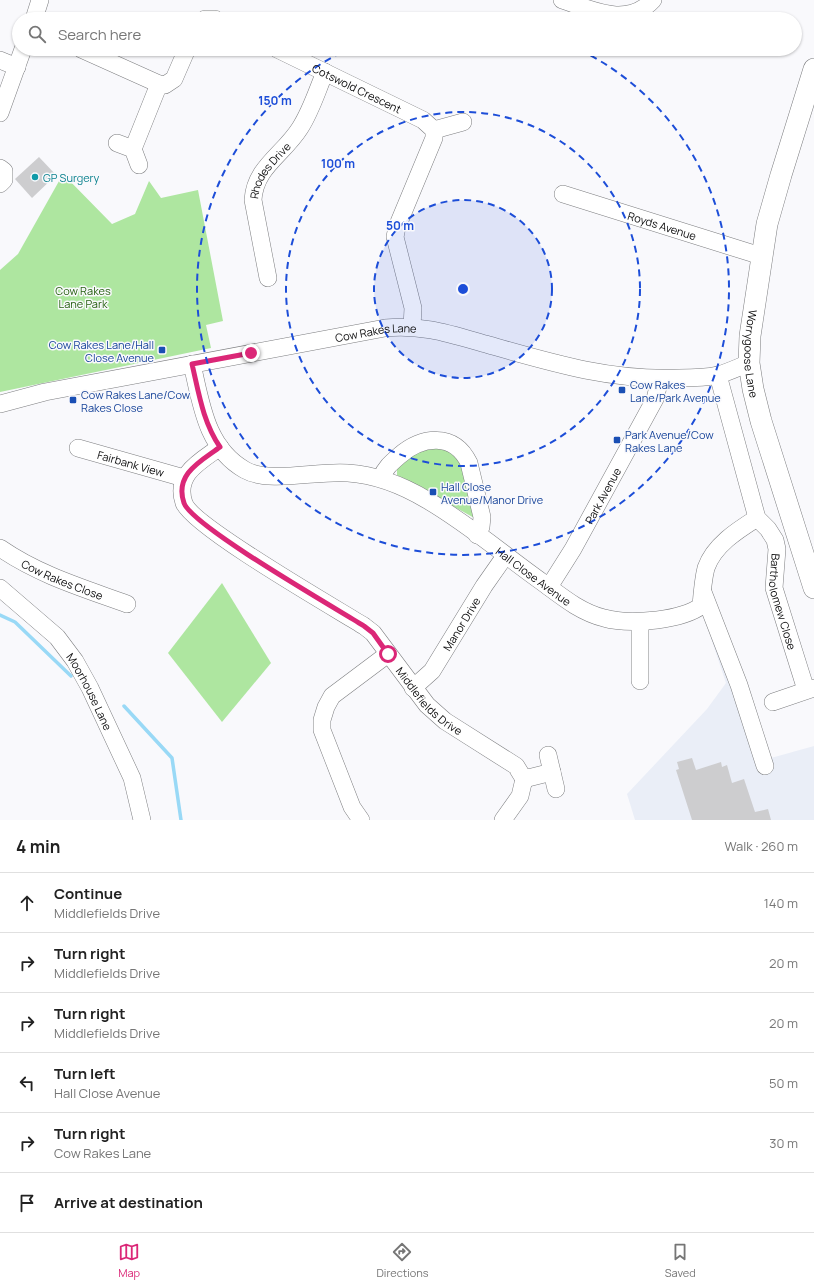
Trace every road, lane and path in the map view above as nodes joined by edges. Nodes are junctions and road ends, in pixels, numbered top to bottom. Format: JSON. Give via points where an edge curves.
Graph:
{"nodes":[{"id":1,"x":40,"y":0,"type":"edge"},
{"id":2,"x":562,"y":0,"type":"edge"},
{"id":3,"x":653,"y":0,"type":"edge"},
{"id":4,"x":36,"y":12,"type":"edge"},
{"id":5,"x":601,"y":12,"type":"edge"},
{"id":6,"x":636,"y":12,"type":"edge"},
{"id":7,"x":21,"y":56,"type":"edge"},
{"id":8,"x":97,"y":56,"type":"edge"},
{"id":9,"x":184,"y":56,"type":"edge"},
{"id":10,"x":292,"y":56,"type":"edge"},
{"id":11,"x":0,"y":60,"type":"edge"},
{"id":12,"x":17,"y":67,"type":"junction"},
{"id":13,"x":814,"y":69,"type":"edge"},
{"id":14,"x":325,"y":72,"type":"junction"},
{"id":15,"x":159,"y":84,"type":"junction"},
{"id":16,"x":0,"y":113,"type":"edge"},
{"id":17,"x":463,"y":122,"type":"dead end"},
{"id":18,"x":434,"y":130,"type":"junction"},
{"id":19,"x":117,"y":143,"type":"dead end"},
{"id":20,"x":133,"y":149,"type":"junction"},
{"id":21,"x":139,"y":165,"type":"dead end"},
{"id":22,"x":0,"y":168,"type":"edge"},
{"id":23,"x":0,"y":184,"type":"edge"},
{"id":24,"x":563,"y":194,"type":"dead end"},
{"id":25,"x":761,"y":256,"type":"junction"},
{"id":26,"x":268,"y":278,"type":"dead end"},
{"id":27,"x":412,"y":327,"type":"junction"},
{"id":28,"x":749,"y":363,"type":"junction"},
{"id":29,"x":192,"y":364,"type":"junction"},
{"id":30,"x":718,"y":375,"type":"junction"},
{"id":31,"x":660,"y":379,"type":"junction"},
{"id":32,"x":0,"y":404,"type":"edge"},
{"id":33,"x":220,"y":447,"type":"junction"},
{"id":34,"x":78,"y":448,"type":"dead end"},
{"id":35,"x":184,"y":478,"type":"junction"},
{"id":36,"x":382,"y":478,"type":"junction"},
{"id":37,"x":757,"y":518,"type":"junction"},
{"id":38,"x":478,"y":535,"type":"junction"},
{"id":39,"x":0,"y":548,"type":"edge"},
{"id":40,"x":505,"y":556,"type":"junction"},
{"id":41,"x":549,"y":587,"type":"junction"},
{"id":42,"x":0,"y":588,"type":"edge"},
{"id":43,"x":814,"y":588,"type":"edge"},
{"id":44,"x":702,"y":592,"type":"junction"},
{"id":45,"x":127,"y":604,"type":"dead end"},
{"id":46,"x":640,"y":622,"type":"junction"},
{"id":47,"x":388,"y":654,"type":"junction"},
{"id":48,"x":640,"y":681,"type":"dead end"},
{"id":49,"x":413,"y":688,"type":"junction"},
{"id":50,"x":810,"y":689,"type":"edge"},
{"id":51,"x":773,"y":702,"type":"dead end"},
{"id":52,"x":765,"y":766,"type":"dead end"},
{"id":53,"x":524,"y":779,"type":"junction"},
{"id":54,"x":556,"y":788,"type":"dead end"},
{"id":55,"x":142,"y":820,"type":"edge"},
{"id":56,"x":361,"y":820,"type":"edge"},
{"id":57,"x":503,"y":820,"type":"edge"}],
"edges":[{"from":1,"to":4,"type":"street"},
{"from":2,"to":5,"type":"street"},
{"from":3,"to":6,"type":"street"},
{"from":7,"to":12,"type":"street"},
{"from":8,"to":15,"type":"street"},
{"from":9,"to":15,"type":"street","via":[[174,79],[165,85]]},
{"from":10,"to":14,"type":"street","name":"Cotswold Crescent"},
{"from":11,"to":12,"type":"street"},
{"from":12,"to":16,"type":"street"},
{"from":13,"to":25,"type":"main road","name":"Worrygoose Lane","via":[[767,224]]},
{"from":14,"to":18,"type":"street","name":"Cotswold Crescent","via":[[423,120]]},
{"from":14,"to":26,"type":"street","name":"Rhodes Drive","via":[[300,128],[285,149],[263,170],[253,189]]},
{"from":15,"to":20,"type":"street"},
{"from":17,"to":18,"type":"street"},
{"from":18,"to":27,"type":"street","via":[[434,138],[395,237],[413,308]]},
{"from":19,"to":20,"type":"street"},
{"from":20,"to":21,"type":"street"},
{"from":22,"to":23,"type":"street","via":[[4,171],[4,180]]},
{"from":24,"to":25,"type":"street","name":"Royds Avenue"},
{"from":25,"to":28,"type":"main road","name":"Worrygoose Lane","via":[[750,336]]},
{"from":27,"to":29,"type":"street","name":"Cow Rakes Lane","via":[[385,328]]},
{"from":27,"to":31,"type":"street","name":"Cow Rakes Lane","via":[[428,328],[568,368],[613,376]]},
{"from":28,"to":30,"type":"street","name":"Cow Rakes Lane"},
{"from":28,"to":43,"type":"main road","name":"Worrygoose Lane","via":[[752,389],[761,421]]},
{"from":29,"to":32,"type":"street","name":"Cow Rakes Lane","via":[[45,392]]},
{"from":29,"to":33,"type":"street","name":"Hall Close Avenue","via":[[203,416],[210,433]]},
{"from":30,"to":31,"type":"street","name":"Cow Rakes Lane"},
{"from":30,"to":37,"type":"street"},
{"from":31,"to":41,"type":"street","name":"Park Avenue","via":[[655,399]]},
{"from":33,"to":35,"type":"street","via":[[188,471]]},
{"from":33,"to":36,"type":"street","name":"Hall Close Avenue","via":[[245,470],[262,476],[347,473]]},
{"from":34,"to":35,"type":"street","name":"Fairbank View"},
{"from":35,"to":47,"type":"street","name":"Middlefields Drive","via":[[184,503],[191,514],[231,544],[364,626],[373,633]]},
{"from":36,"to":38,"type":"street","name":"Hall Close Avenue","via":[[428,500]]},
{"from":36,"to":38,"type":"street","via":[[388,465],[418,443],[437,439],[455,447],[466,456],[469,463],[482,517]]},
{"from":37,"to":44,"type":"street","name":"Hall Close Avenue","via":[[729,536],[716,551],[707,567]]},
{"from":37,"to":50,"type":"street","name":"Bartholomew Close","via":[[775,540],[777,549],[774,588]]},
{"from":38,"to":40,"type":"street","name":"Hall Close Avenue"},
{"from":39,"to":45,"type":"street","name":"Cow Rakes Close","via":[[26,566],[46,575]]},
{"from":40,"to":41,"type":"street","name":"Hall Close Avenue"},
{"from":40,"to":49,"type":"street","name":"Manor Drive","via":[[432,671]]},
{"from":41,"to":46,"type":"street","name":"Hall Close Avenue","via":[[586,612],[604,618]]},
{"from":42,"to":55,"type":"street","name":"Moorhouse Lane","via":[[57,637],[75,660],[132,778]]},
{"from":44,"to":46,"type":"street","name":"Hall Close Avenue","via":[[701,606],[694,611],[670,618]]},
{"from":44,"to":52,"type":"street","via":[[739,685]]},
{"from":46,"to":48,"type":"street"},
{"from":47,"to":49,"type":"street","name":"Middlefields Drive"},
{"from":47,"to":56,"type":"street","via":[[332,696],[322,720],[322,730],[352,807]]},
{"from":49,"to":53,"type":"street","name":"Middlefields Drive","via":[[445,721],[516,766]]},
{"from":50,"to":51,"type":"street","name":"Bartholomew Close"},
{"from":53,"to":54,"type":"street","via":[[550,764]]},
{"from":53,"to":57,"type":"street","via":[[520,796]]}]}
